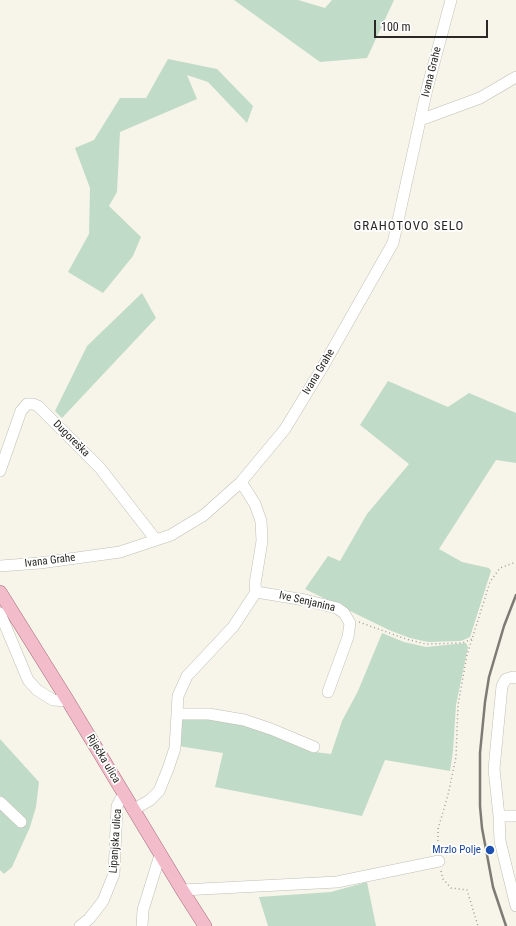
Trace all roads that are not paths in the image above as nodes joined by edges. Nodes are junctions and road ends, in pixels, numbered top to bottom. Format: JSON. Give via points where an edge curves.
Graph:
{"nodes":[{"id":1,"x":451,"y":0,"type":"edge"},
{"id":2,"x":516,"y":77,"type":"edge"},
{"id":3,"x":420,"y":120,"type":"junction"},
{"id":4,"x":0,"y":471,"type":"edge"},
{"id":5,"x":242,"y":482,"type":"junction"},
{"id":6,"x":156,"y":540,"type":"junction"},
{"id":7,"x":0,"y":566,"type":"edge"},
{"id":8,"x":0,"y":592,"type":"edge"},
{"id":9,"x":256,"y":592,"type":"junction"},
{"id":10,"x":0,"y":613,"type":"edge"},
{"id":11,"x":516,"y":678,"type":"edge"},
{"id":12,"x":328,"y":692,"type":"dead end"},
{"id":13,"x":68,"y":701,"type":"junction"},
{"id":14,"x":177,"y":714,"type":"junction"},
{"id":15,"x":314,"y":747,"type":"dead end"},
{"id":16,"x":124,"y":793,"type":"junction"},
{"id":17,"x":0,"y":802,"type":"edge"},
{"id":18,"x":133,"y":810,"type":"junction"},
{"id":19,"x":499,"y":816,"type":"junction"},
{"id":20,"x":516,"y":816,"type":"edge"},
{"id":21,"x":21,"y":822,"type":"dead end"},
{"id":22,"x":160,"y":855,"type":"junction"},
{"id":23,"x":439,"y":862,"type":"road end"},
{"id":24,"x":182,"y":890,"type":"junction"},
{"id":25,"x":516,"y":906,"type":"edge"},
{"id":26,"x":80,"y":926,"type":"edge"},
{"id":27,"x":142,"y":926,"type":"edge"},
{"id":28,"x":205,"y":926,"type":"edge"}],
"edges":[{"from":1,"to":3,"type":"street","name":"Ivana Grahe"},
{"from":2,"to":3,"type":"street","via":[[480,98]]},
{"from":3,"to":5,"type":"street","name":"Ivana Grahe","via":[[393,243],[285,429]]},
{"from":4,"to":6,"type":"street","name":"Dugoreška","via":[[21,411],[27,404],[38,406],[100,468]]},
{"from":5,"to":6,"type":"street","name":"Ivana Grahe","via":[[204,515],[171,535]]},
{"from":5,"to":9,"type":"street","via":[[262,521]]},
{"from":6,"to":7,"type":"street","name":"Ivana Grahe","via":[[120,552]]},
{"from":8,"to":13,"type":"main road","name":"Riječka ulica"},
{"from":9,"to":12,"type":"street","name":"Ive Senjanina","via":[[305,600],[337,608],[344,613],[350,623],[348,637]]},
{"from":9,"to":14,"type":"street","via":[[233,627],[187,676],[178,696]]},
{"from":10,"to":13,"type":"street","via":[[28,680],[52,700]]},
{"from":11,"to":19,"type":"street","via":[[506,679],[502,686],[494,769]]},
{"from":13,"to":16,"type":"main road","name":"Riječka ulica"},
{"from":14,"to":15,"type":"street","via":[[209,714],[244,720]]},
{"from":14,"to":18,"type":"street","via":[[174,748],[159,791]]},
{"from":16,"to":18,"type":"main road","name":"Riječka ulica"},
{"from":16,"to":26,"type":"street","name":"Lipanjska ulica","via":[[117,806],[114,874],[103,902]]},
{"from":17,"to":21,"type":"street"},
{"from":18,"to":22,"type":"main road","name":"Riječka ulica"},
{"from":19,"to":20,"type":"street"},
{"from":19,"to":25,"type":"street","via":[[500,841]]},
{"from":22,"to":24,"type":"main road","name":"Riječka ulica"},
{"from":22,"to":27,"type":"street"},
{"from":23,"to":24,"type":"street","via":[[337,882]]},
{"from":24,"to":28,"type":"main road","name":"Riječka ulica"}]}
